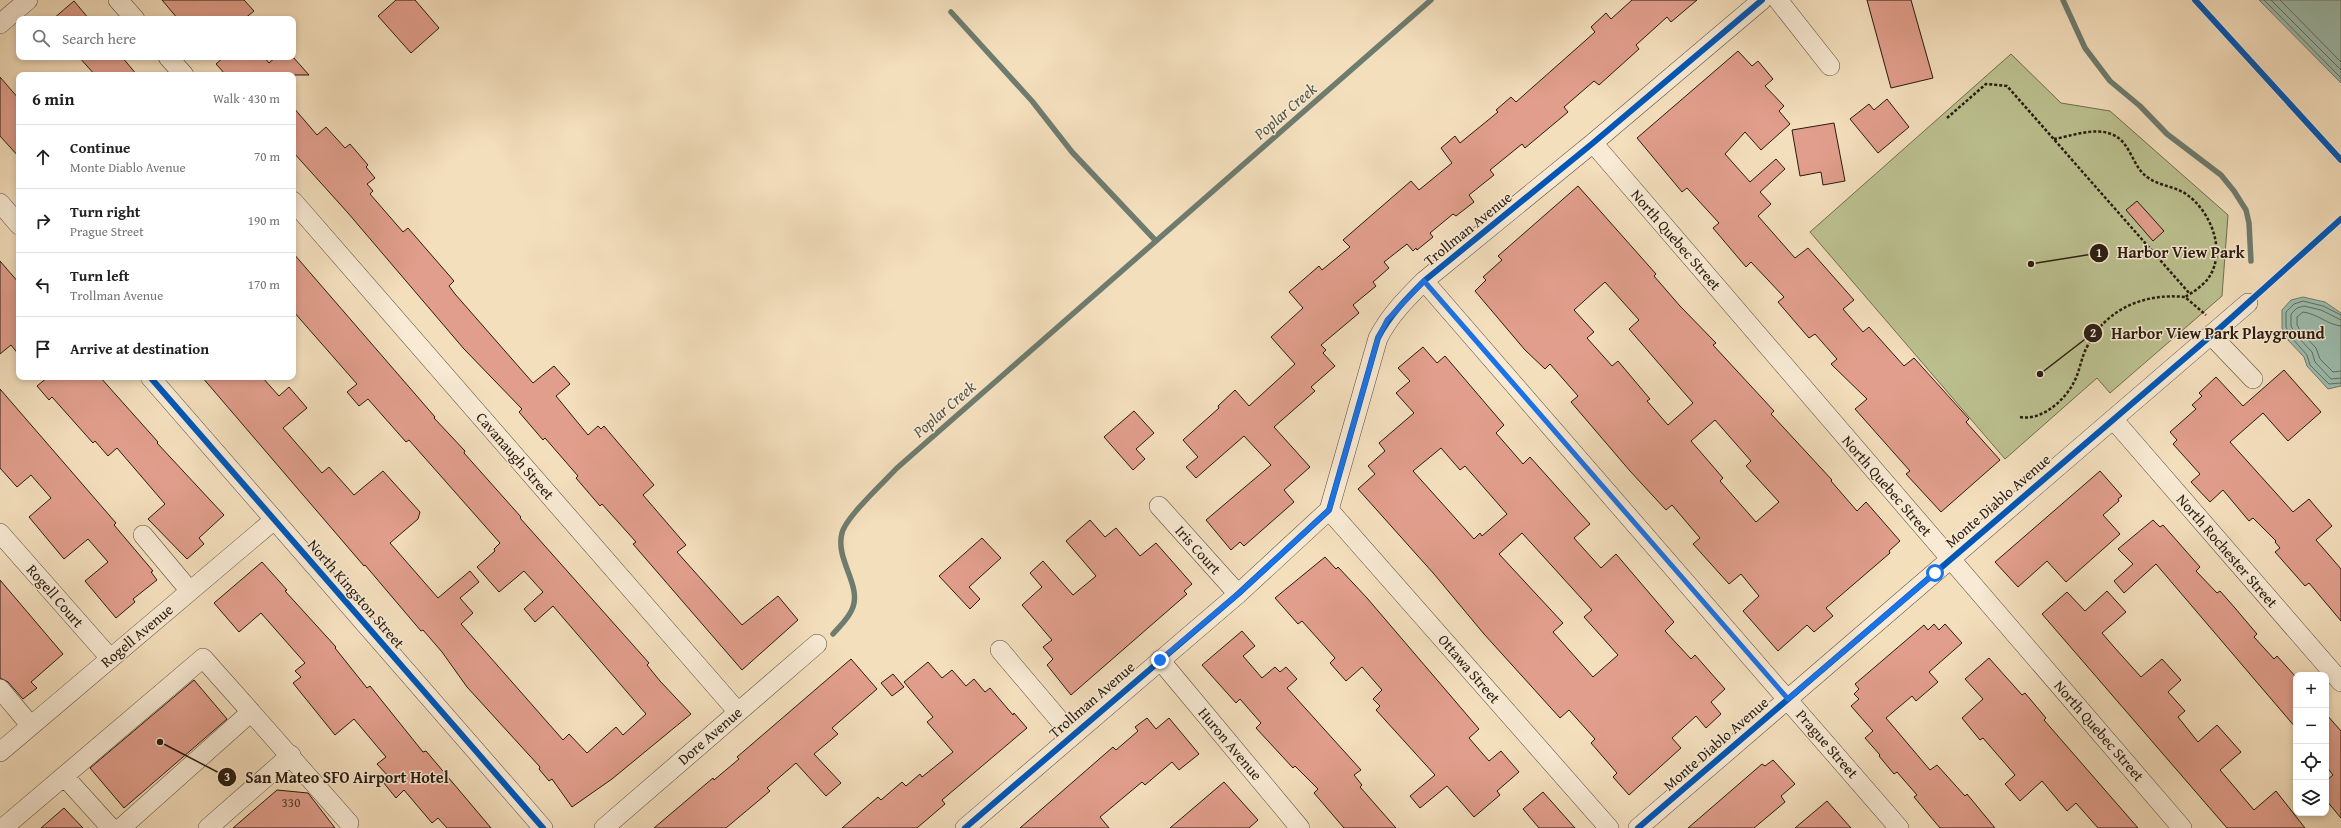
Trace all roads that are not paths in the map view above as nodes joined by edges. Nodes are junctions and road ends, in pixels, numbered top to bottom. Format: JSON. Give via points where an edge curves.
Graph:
{"nodes":[{"id":1,"x":28,"y":0,"type":"edge"},
{"id":2,"x":118,"y":0,"type":"edge"},
{"id":3,"x":1762,"y":0,"type":"edge"},
{"id":4,"x":1778,"y":0,"type":"edge"},
{"id":5,"x":132,"y":16,"type":"edge"},
{"id":6,"x":0,"y":24,"type":"edge"},
{"id":7,"x":171,"y":60,"type":"edge"},
{"id":8,"x":1830,"y":66,"type":"dead end"},
{"id":9,"x":181,"y":72,"type":"edge"},
{"id":10,"x":1592,"y":143,"type":"junction"},
{"id":11,"x":0,"y":204,"type":"edge"},
{"id":12,"x":296,"y":204,"type":"edge"},
{"id":13,"x":16,"y":222,"type":"edge"},
{"id":14,"x":1424,"y":281,"type":"junction"},
{"id":15,"x":2248,"y":303,"type":"dead end"},
{"id":16,"x":2215,"y":331,"type":"junction"},
{"id":17,"x":2253,"y":379,"type":"dead end"},
{"id":18,"x":153,"y":380,"type":"edge"},
{"id":19,"x":2113,"y":419,"type":"junction"},
{"id":20,"x":1159,"y":506,"type":"dead end"},
{"id":21,"x":1329,"y":510,"type":"junction"},
{"id":22,"x":274,"y":520,"type":"junction"},
{"id":23,"x":0,"y":533,"type":"edge"},
{"id":24,"x":143,"y":535,"type":"dead end"},
{"id":25,"x":1951,"y":559,"type":"junction"},
{"id":26,"x":190,"y":591,"type":"junction"},
{"id":27,"x":1238,"y":594,"type":"junction"},
{"id":28,"x":817,"y":644,"type":"dead end"},
{"id":29,"x":1000,"y":650,"type":"dead end"},
{"id":30,"x":110,"y":658,"type":"junction"},
{"id":31,"x":1160,"y":660,"type":"junction"},
{"id":32,"x":2341,"y":682,"type":"edge"},
{"id":33,"x":0,"y":689,"type":"edge"},
{"id":34,"x":1788,"y":699,"type":"junction"},
{"id":35,"x":251,"y":712,"type":"junction"},
{"id":36,"x":738,"y":712,"type":"junction"},
{"id":37,"x":31,"y":726,"type":"junction"},
{"id":38,"x":1072,"y":735,"type":"junction"},
{"id":39,"x":0,"y":752,"type":"edge"},
{"id":40,"x":291,"y":755,"type":"junction"},
{"id":41,"x":64,"y":776,"type":"junction"},
{"id":42,"x":348,"y":826,"type":"edge"},
{"id":43,"x":1298,"y":827,"type":"edge"},
{"id":44,"x":3,"y":828,"type":"edge"},
{"id":45,"x":111,"y":828,"type":"edge"},
{"id":46,"x":121,"y":828,"type":"edge"},
{"id":47,"x":208,"y":828,"type":"edge"},
{"id":48,"x":543,"y":828,"type":"edge"},
{"id":49,"x":604,"y":828,"type":"edge"},
{"id":50,"x":965,"y":828,"type":"edge"},
{"id":51,"x":1609,"y":828,"type":"edge"},
{"id":52,"x":1638,"y":828,"type":"edge"},
{"id":53,"x":1899,"y":828,"type":"edge"},
{"id":54,"x":2182,"y":828,"type":"edge"}],
"edges":[{"from":1,"to":6,"type":"street"},
{"from":2,"to":5,"type":"street"},
{"from":3,"to":10,"type":"street","name":"Trollman Avenue"},
{"from":4,"to":8,"type":"street"},
{"from":7,"to":9,"type":"street"},
{"from":10,"to":14,"type":"street","name":"Trollman Avenue"},
{"from":10,"to":25,"type":"street","name":"North Quebec Street"},
{"from":11,"to":13,"type":"street"},
{"from":12,"to":36,"type":"street","name":"Cavanaugh Street"},
{"from":14,"to":21,"type":"street","name":"Trollman Avenue","via":[[1387,320],[1378,338]]},
{"from":14,"to":34,"type":"street","name":"Prague Street"},
{"from":15,"to":16,"type":"street","name":"Monte Diablo Avenue"},
{"from":16,"to":17,"type":"street"},
{"from":16,"to":19,"type":"street","name":"Monte Diablo Avenue"},
{"from":18,"to":22,"type":"street","name":"North Kingston Street"},
{"from":19,"to":25,"type":"street","name":"Monte Diablo Avenue"},
{"from":19,"to":32,"type":"street","name":"North Rochester Street"},
{"from":20,"to":27,"type":"street","name":"Iris Court"},
{"from":21,"to":27,"type":"street","name":"Trollman Avenue"},
{"from":21,"to":51,"type":"street","name":"Ottawa Street"},
{"from":22,"to":26,"type":"street","name":"Rogell Avenue"},
{"from":22,"to":48,"type":"street","name":"North Kingston Street"},
{"from":23,"to":30,"type":"street","name":"Rogell Court"},
{"from":24,"to":26,"type":"street"},
{"from":25,"to":34,"type":"street","name":"Monte Diablo Avenue"},
{"from":25,"to":54,"type":"street","name":"North Quebec Street"},
{"from":26,"to":30,"type":"street","name":"Rogell Avenue"},
{"from":27,"to":31,"type":"street","name":"Trollman Avenue"},
{"from":28,"to":36,"type":"street","name":"Dore Avenue"},
{"from":29,"to":38,"type":"street"},
{"from":30,"to":37,"type":"street","name":"Rogell Avenue"},
{"from":31,"to":38,"type":"street","name":"Trollman Avenue"},
{"from":31,"to":43,"type":"street","name":"Huron Avenue"},
{"from":33,"to":37,"type":"street"},
{"from":34,"to":52,"type":"street","name":"Monte Diablo Avenue"},
{"from":34,"to":53,"type":"street","name":"Prague Street"},
{"from":35,"to":40,"type":"street"},
{"from":35,"to":41,"type":"street","via":[[203,658]]},
{"from":35,"to":46,"type":"street"},
{"from":36,"to":49,"type":"street","name":"Dore Avenue"},
{"from":37,"to":39,"type":"street","name":"Rogell Avenue"},
{"from":38,"to":50,"type":"street","name":"Trollman Avenue"},
{"from":40,"to":42,"type":"street"},
{"from":40,"to":47,"type":"street"},
{"from":41,"to":44,"type":"street"},
{"from":41,"to":45,"type":"street"}]}
